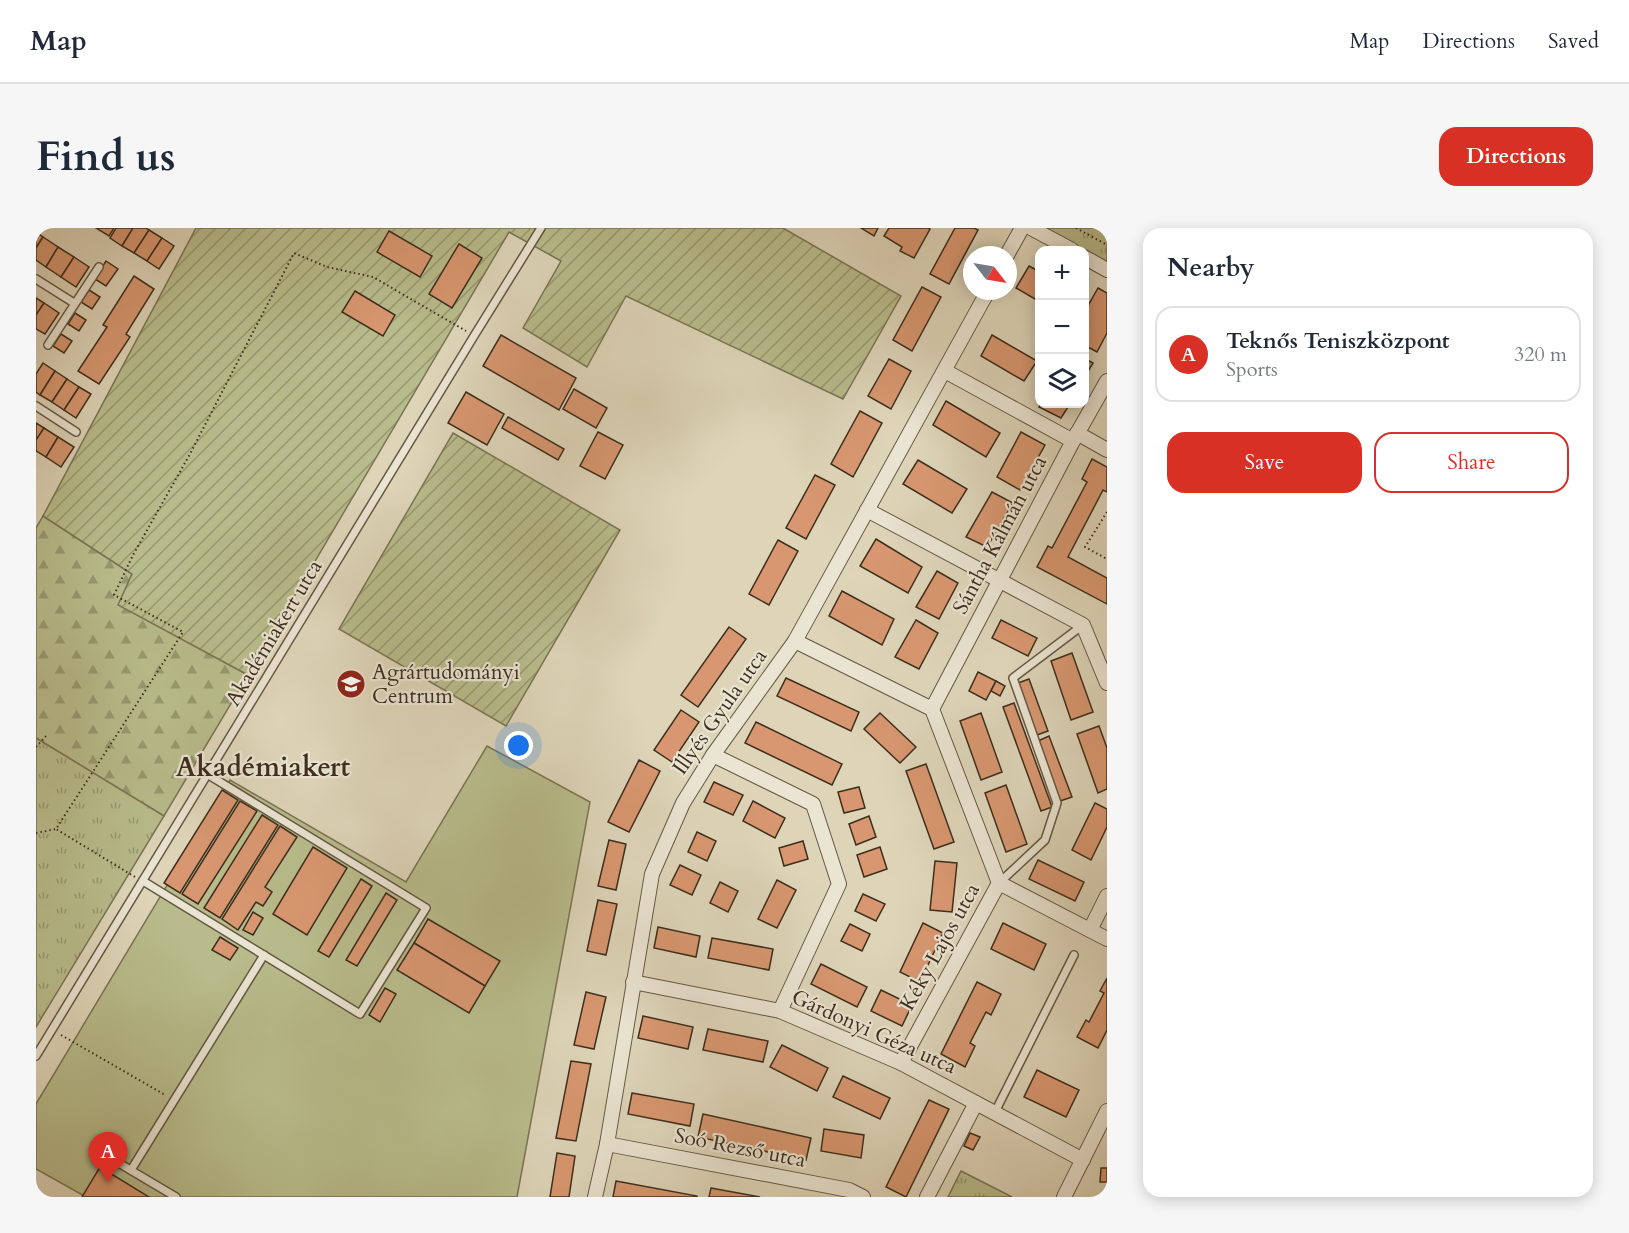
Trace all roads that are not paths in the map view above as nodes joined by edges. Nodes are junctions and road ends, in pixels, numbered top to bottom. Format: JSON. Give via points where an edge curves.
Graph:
{"nodes":[{"id":1,"x":541,"y":228,"type":"edge"},
{"id":2,"x":1022,"y":228,"type":"edge"},
{"id":3,"x":1030,"y":228,"type":"edge"},
{"id":4,"x":1012,"y":246,"type":"edge"},
{"id":5,"x":1064,"y":246,"type":"edge"},
{"id":6,"x":1089,"y":261,"type":"edge"},
{"id":7,"x":99,"y":267,"type":"dead end"},
{"id":8,"x":1107,"y":270,"type":"edge"},
{"id":9,"x":36,"y":279,"type":"edge"},
{"id":10,"x":983,"y":300,"type":"edge"},
{"id":11,"x":74,"y":303,"type":"junction"},
{"id":12,"x":48,"y":345,"type":"dead end"},
{"id":13,"x":945,"y":371,"type":"junction"},
{"id":14,"x":1107,"y":381,"type":"edge"},
{"id":15,"x":36,"y":406,"type":"edge"},
{"id":16,"x":76,"y":432,"type":"dead end"},
{"id":17,"x":1075,"y":437,"type":"junction"},
{"id":18,"x":1107,"y":450,"type":"edge"},
{"id":19,"x":867,"y":510,"type":"junction"},
{"id":20,"x":999,"y":580,"type":"junction"},
{"id":21,"x":1083,"y":625,"type":"junction"},
{"id":22,"x":795,"y":641,"type":"junction"},
{"id":23,"x":1107,"y":683,"type":"edge"},
{"id":24,"x":932,"y":709,"type":"junction"},
{"id":25,"x":713,"y":755,"type":"junction"},
{"id":26,"x":207,"y":774,"type":"junction"},
{"id":27,"x":143,"y":881,"type":"junction"},
{"id":28,"x":999,"y":883,"type":"junction"},
{"id":29,"x":1107,"y":896,"type":"edge"},
{"id":30,"x":1090,"y":930,"type":"junction"},
{"id":31,"x":1107,"y":939,"type":"edge"},
{"id":32,"x":264,"y":955,"type":"junction"},
{"id":33,"x":1074,"y":955,"type":"dead end"},
{"id":34,"x":633,"y":982,"type":"junction"},
{"id":35,"x":780,"y":1011,"type":"junction"},
{"id":36,"x":36,"y":1056,"type":"edge"},
{"id":37,"x":901,"y":1063,"type":"junction"},
{"id":38,"x":976,"y":1102,"type":"junction"},
{"id":39,"x":1107,"y":1111,"type":"edge"},
{"id":40,"x":995,"y":1112,"type":"junction"},
{"id":41,"x":608,"y":1144,"type":"junction"},
{"id":42,"x":95,"y":1149,"type":"dead end"},
{"id":43,"x":1083,"y":1160,"type":"junction"},
{"id":44,"x":131,"y":1170,"type":"junction"},
{"id":45,"x":176,"y":1197,"type":"edge"},
{"id":46,"x":595,"y":1197,"type":"edge"},
{"id":47,"x":863,"y":1197,"type":"edge"},
{"id":48,"x":927,"y":1197,"type":"edge"},
{"id":49,"x":1064,"y":1197,"type":"edge"}],
"edges":[{"from":1,"to":26,"type":"lane","name":"Akadémiakert utca"},
{"from":2,"to":4,"type":"street"},
{"from":3,"to":5,"type":"street"},
{"from":6,"to":8,"type":"street"},
{"from":7,"to":11,"type":"lane"},
{"from":9,"to":11,"type":"lane"},
{"from":10,"to":13,"type":"street","name":"Illyés Gyula utca"},
{"from":11,"to":12,"type":"lane"},
{"from":13,"to":17,"type":"street"},
{"from":13,"to":19,"type":"street","name":"Illyés Gyula utca"},
{"from":14,"to":17,"type":"street","name":"Sántha Kálmán utca"},
{"from":15,"to":16,"type":"lane"},
{"from":17,"to":18,"type":"street"},
{"from":17,"to":20,"type":"street","name":"Sántha Kálmán utca"},
{"from":19,"to":20,"type":"street"},
{"from":19,"to":22,"type":"street","name":"Illyés Gyula utca"},
{"from":20,"to":21,"type":"street"},
{"from":20,"to":24,"type":"street","name":"Sántha Kálmán utca"},
{"from":21,"to":23,"type":"street"},
{"from":21,"to":28,"type":"lane","via":[[1013,678],[1057,803],[1045,840]]},
{"from":22,"to":24,"type":"street"},
{"from":22,"to":25,"type":"street","name":"Illyés Gyula utca"},
{"from":24,"to":28,"type":"street"},
{"from":25,"to":34,"type":"street","name":"Illyés Gyula utca","via":[[683,803],[652,874]]},
{"from":25,"to":35,"type":"street","via":[[813,804],[839,884]]},
{"from":26,"to":27,"type":"lane","name":"Akadémiakert utca"},
{"from":26,"to":32,"type":"lane","via":[[426,908],[360,1014]]},
{"from":27,"to":32,"type":"lane"},
{"from":27,"to":36,"type":"lane","name":"Akadémiakert utca"},
{"from":28,"to":30,"type":"street"},
{"from":28,"to":37,"type":"street","name":"Kéky Lajos utca"},
{"from":29,"to":30,"type":"street"},
{"from":30,"to":31,"type":"street"},
{"from":32,"to":44,"type":"lane"},
{"from":33,"to":40,"type":"lane"},
{"from":34,"to":35,"type":"street","name":"Gárdonyi Géza utca"},
{"from":34,"to":41,"type":"street","name":"Illyés Gyula utca"},
{"from":35,"to":37,"type":"street","name":"Gárdonyi Géza utca"},
{"from":37,"to":38,"type":"street","name":"Gárdonyi Géza utca"},
{"from":38,"to":40,"type":"street","name":"Gárdonyi Géza utca"},
{"from":38,"to":48,"type":"street"},
{"from":39,"to":43,"type":"street"},
{"from":40,"to":43,"type":"street","name":"Gárdonyi Géza utca"},
{"from":41,"to":46,"type":"street","name":"Illyés Gyula utca"},
{"from":41,"to":47,"type":"street","name":"Soó Rezső utca","via":[[849,1190]]},
{"from":42,"to":44,"type":"lane"},
{"from":43,"to":49,"type":"street"},
{"from":44,"to":45,"type":"lane"}]}
